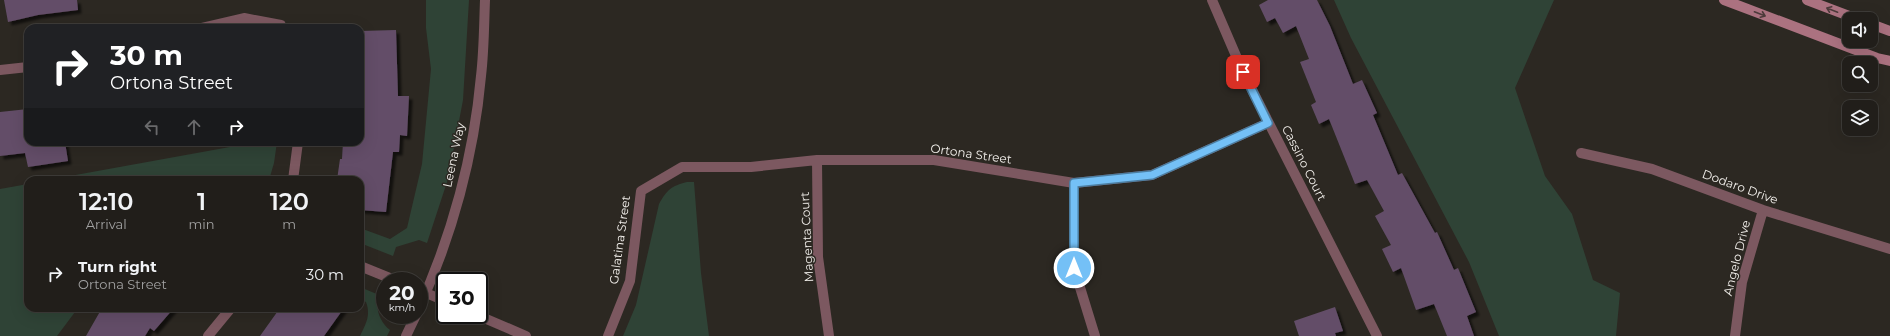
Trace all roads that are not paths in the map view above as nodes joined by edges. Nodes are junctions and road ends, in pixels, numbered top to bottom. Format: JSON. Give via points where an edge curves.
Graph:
{"nodes":[{"id":1,"x":485,"y":0,"type":"edge"},
{"id":2,"x":1212,"y":0,"type":"edge"},
{"id":3,"x":1724,"y":0,"type":"edge"},
{"id":4,"x":1807,"y":0,"type":"edge"},
{"id":5,"x":1842,"y":13,"type":"edge"},
{"id":6,"x":218,"y":24,"type":"edge"},
{"id":7,"x":276,"y":24,"type":"edge"},
{"id":8,"x":1878,"y":27,"type":"edge"},
{"id":9,"x":1890,"y":31,"type":"edge"},
{"id":10,"x":1890,"y":61,"type":"edge"},
{"id":11,"x":24,"y":67,"type":"edge"},
{"id":12,"x":0,"y":70,"type":"edge"},
{"id":13,"x":1268,"y":123,"type":"junction"},
{"id":14,"x":297,"y":146,"type":"edge"},
{"id":15,"x":1581,"y":153,"type":"dead end"},
{"id":16,"x":817,"y":160,"type":"junction"},
{"id":17,"x":294,"y":176,"type":"edge"},
{"id":18,"x":1074,"y":183,"type":"junction"},
{"id":19,"x":641,"y":191,"type":"joint"},
{"id":20,"x":1763,"y":210,"type":"junction"},
{"id":21,"x":1890,"y":248,"type":"edge"},
{"id":22,"x":364,"y":268,"type":"edge"},
{"id":23,"x":376,"y":272,"type":"edge"},
{"id":24,"x":428,"y":278,"type":"edge"},
{"id":25,"x":228,"y":312,"type":"edge"},
{"id":26,"x":488,"y":320,"type":"edge"},
{"id":27,"x":412,"y":324,"type":"edge"},
{"id":28,"x":208,"y":336,"type":"edge"},
{"id":29,"x":406,"y":336,"type":"edge"},
{"id":30,"x":526,"y":336,"type":"edge"},
{"id":31,"x":608,"y":336,"type":"edge"},
{"id":32,"x":829,"y":336,"type":"edge"},
{"id":33,"x":1095,"y":336,"type":"edge"},
{"id":34,"x":1377,"y":336,"type":"edge"},
{"id":35,"x":1735,"y":336,"type":"edge"}],
"edges":[{"from":1,"to":24,"type":"street","name":"Leena Way","via":[[481,77],[472,144],[456,210]]},
{"from":2,"to":13,"type":"street","name":"Cassino Court"},
{"from":3,"to":10,"type":"main road","one_way":true},
{"from":5,"to":4,"type":"main road","one_way":true},
{"from":6,"to":7,"type":"street","via":[[244,18]]},
{"from":8,"to":9,"type":"main road"},
{"from":11,"to":12,"type":"street"},
{"from":13,"to":18,"type":"street","name":"Ortona Street","via":[[1152,175]]},
{"from":13,"to":34,"type":"street","name":"Cassino Court"},
{"from":14,"to":17,"type":"street"},
{"from":15,"to":20,"type":"street","name":"Dodaro Drive","via":[[1652,169]]},
{"from":16,"to":18,"type":"street","name":"Ortona Street","via":[[934,160]]},
{"from":16,"to":19,"type":"street","name":"Ortona Street","via":[[751,167],[682,167]]},
{"from":16,"to":32,"type":"street","name":"Magenta Court","via":[[818,257]]},
{"from":18,"to":33,"type":"street","via":[[1074,268]]},
{"from":19,"to":31,"type":"street","name":"Galatina Street","via":[[630,281]]},
{"from":20,"to":21,"type":"street","name":"Dodaro Drive"},
{"from":20,"to":35,"type":"street","name":"Angelo Drive","via":[[1742,282]]},
{"from":22,"to":23,"type":"street"},
{"from":25,"to":28,"type":"street"},
{"from":26,"to":30,"type":"street"},
{"from":27,"to":29,"type":"street"}]}
